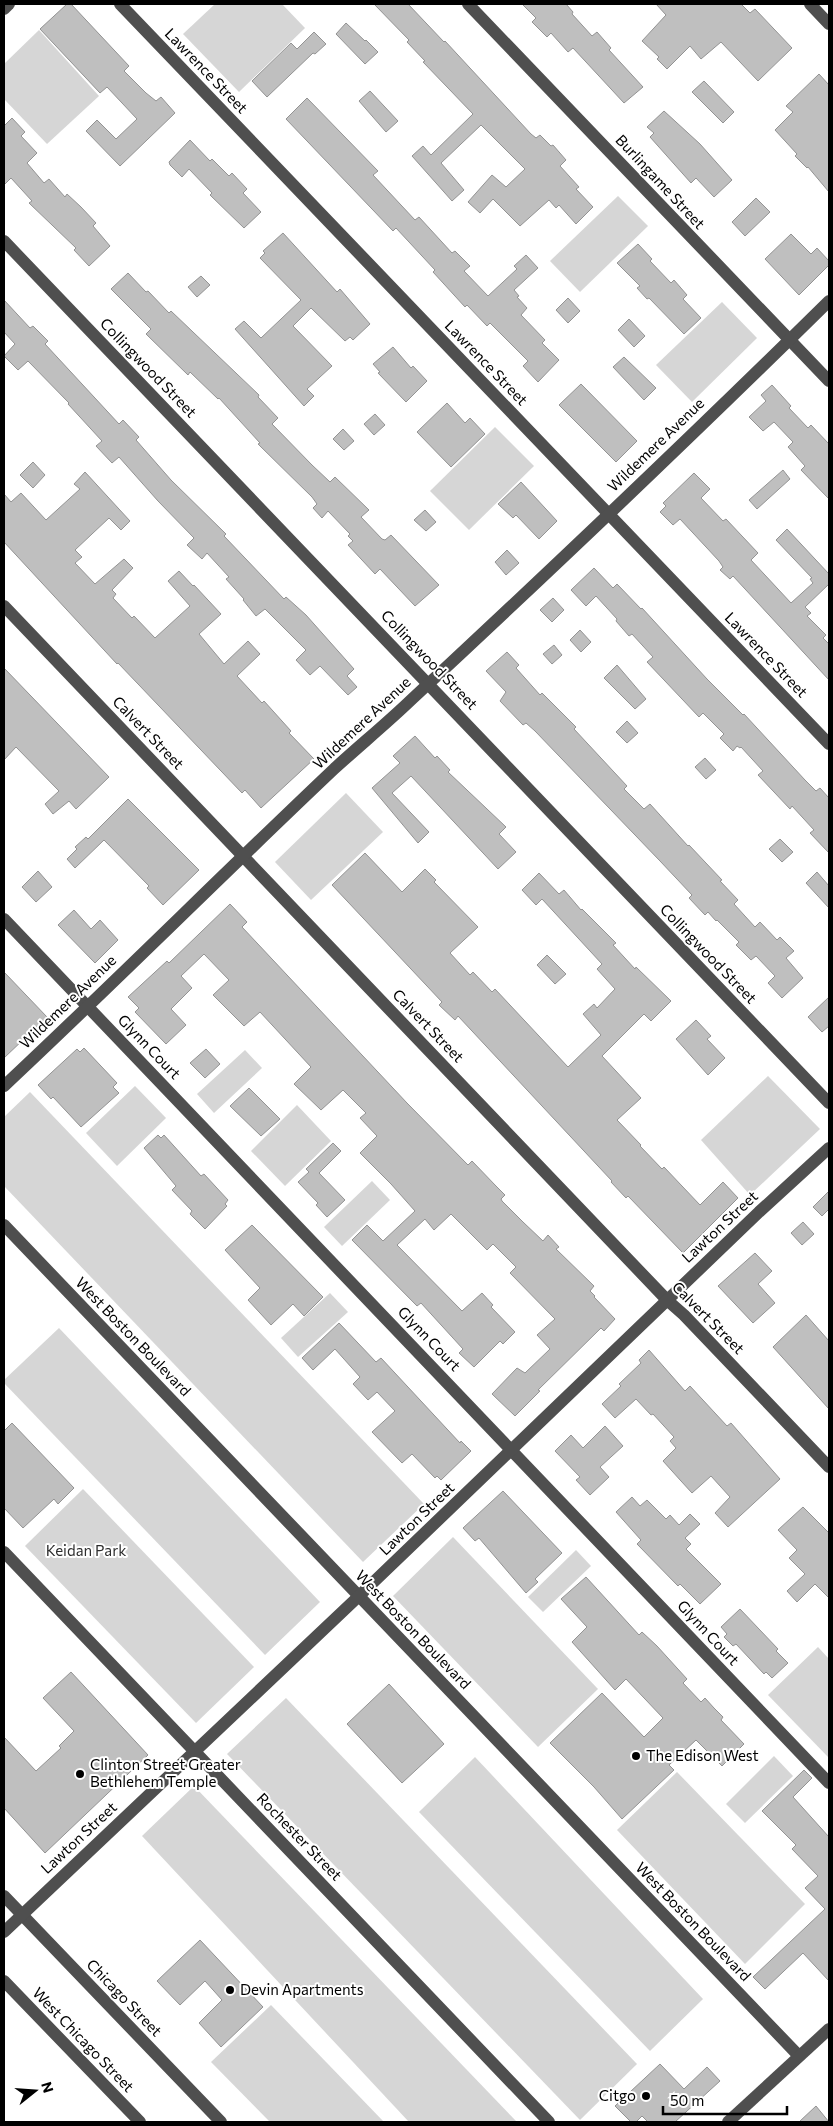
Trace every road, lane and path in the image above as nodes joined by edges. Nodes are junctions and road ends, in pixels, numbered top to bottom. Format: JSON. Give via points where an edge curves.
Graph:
{"nodes":[{"id":1,"x":120,"y":4,"type":"edge"},
{"id":2,"x":468,"y":4,"type":"edge"},
{"id":3,"x":810,"y":4,"type":"edge"},
{"id":4,"x":829,"y":24,"type":"edge"},
{"id":5,"x":4,"y":241,"type":"edge"},
{"id":6,"x":829,"y":301,"type":"edge"},
{"id":7,"x":789,"y":340,"type":"junction"},
{"id":8,"x":829,"y":381,"type":"edge"},
{"id":9,"x":608,"y":514,"type":"junction"},
{"id":10,"x":4,"y":606,"type":"edge"},
{"id":11,"x":428,"y":683,"type":"junction"},
{"id":12,"x":829,"y":744,"type":"edge"},
{"id":13,"x":243,"y":857,"type":"junction"},
{"id":14,"x":4,"y":919,"type":"edge"},
{"id":15,"x":88,"y":1008,"type":"junction"},
{"id":16,"x":4,"y":1086,"type":"edge"},
{"id":17,"x":829,"y":1103,"type":"edge"},
{"id":18,"x":829,"y":1148,"type":"edge"},
{"id":19,"x":4,"y":1225,"type":"edge"},
{"id":20,"x":667,"y":1300,"type":"junction"},
{"id":21,"x":512,"y":1450,"type":"junction"},
{"id":22,"x":829,"y":1467,"type":"edge"},
{"id":23,"x":4,"y":1552,"type":"edge"},
{"id":24,"x":359,"y":1596,"type":"junction"},
{"id":25,"x":194,"y":1751,"type":"junction"},
{"id":26,"x":829,"y":1784,"type":"edge"},
{"id":27,"x":4,"y":1896,"type":"edge"},
{"id":28,"x":22,"y":1915,"type":"junction"},
{"id":29,"x":4,"y":1932,"type":"edge"},
{"id":30,"x":4,"y":1981,"type":"edge"},
{"id":31,"x":829,"y":2029,"type":"edge"},
{"id":32,"x":800,"y":2056,"type":"junction"},
{"id":33,"x":213,"y":2120,"type":"edge"},
{"id":34,"x":140,"y":2122,"type":"edge"},
{"id":35,"x":549,"y":2122,"type":"edge"},
{"id":36,"x":728,"y":2122,"type":"edge"}],
"edges":[{"from":1,"to":9,"type":"street","name":"Lawrence Street"},
{"from":2,"to":7,"type":"street","name":"Burlingame Street"},
{"from":3,"to":4,"type":"street"},
{"from":5,"to":11,"type":"street","name":"Collingwood Street"},
{"from":6,"to":7,"type":"street","name":"Wildemere Avenue"},
{"from":7,"to":8,"type":"street","name":"Burlingame Street"},
{"from":7,"to":9,"type":"street","name":"Wildemere Avenue"},
{"from":9,"to":11,"type":"street","name":"Wildemere Avenue"},
{"from":9,"to":12,"type":"street","name":"Lawrence Street"},
{"from":10,"to":13,"type":"street","name":"Calvert Street"},
{"from":11,"to":13,"type":"street","name":"Wildemere Avenue"},
{"from":11,"to":17,"type":"street","name":"Collingwood Street"},
{"from":13,"to":15,"type":"street","name":"Wildemere Avenue"},
{"from":13,"to":20,"type":"street","name":"Calvert Street"},
{"from":14,"to":15,"type":"street","name":"Glynn Court"},
{"from":15,"to":16,"type":"street","name":"Wildemere Avenue"},
{"from":15,"to":21,"type":"street","name":"Glynn Court"},
{"from":18,"to":20,"type":"street","name":"Lawton Street"},
{"from":19,"to":24,"type":"street","name":"West Boston Boulevard"},
{"from":20,"to":21,"type":"street","name":"Lawton Street"},
{"from":20,"to":22,"type":"street","name":"Calvert Street"},
{"from":21,"to":24,"type":"street","name":"Lawton Street"},
{"from":21,"to":26,"type":"street","name":"Glynn Court"},
{"from":23,"to":25,"type":"street","name":"Rochester Street"},
{"from":24,"to":25,"type":"street","name":"Lawton Street"},
{"from":24,"to":32,"type":"street","name":"West Boston Boulevard"},
{"from":25,"to":28,"type":"street","name":"Lawton Street"},
{"from":25,"to":35,"type":"street","name":"Rochester Street"},
{"from":27,"to":28,"type":"street","name":"Chicago Street"},
{"from":28,"to":29,"type":"street","name":"Lawton Street"},
{"from":28,"to":33,"type":"street","name":"Chicago Street"},
{"from":30,"to":34,"type":"street","name":"West Chicago Street"},
{"from":31,"to":32,"type":"street"},
{"from":32,"to":36,"type":"street"}]}
